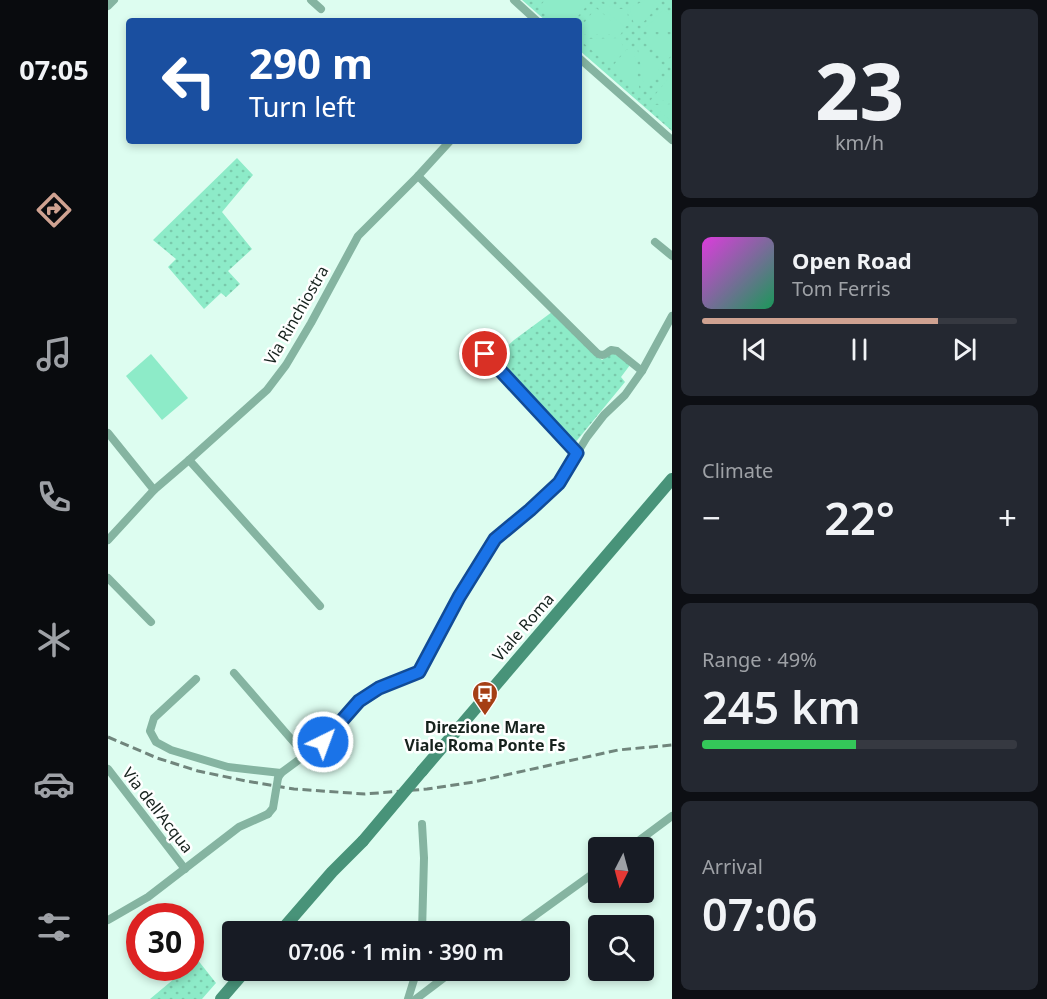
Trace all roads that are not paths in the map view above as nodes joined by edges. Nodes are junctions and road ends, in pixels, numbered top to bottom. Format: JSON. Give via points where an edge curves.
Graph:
{"nodes":[{"id":1,"x":114,"y":0,"type":"edge"},
{"id":2,"x":311,"y":0,"type":"edge"},
{"id":3,"x":514,"y":0,"type":"edge"},
{"id":4,"x":108,"y":6,"type":"edge"},
{"id":5,"x":321,"y":9,"type":"dead end"},
{"id":6,"x":534,"y":18,"type":"edge"},
{"id":7,"x":582,"y":61,"type":"edge"},
{"id":8,"x":672,"y":140,"type":"edge"},
{"id":9,"x":447,"y":144,"type":"edge"},
{"id":10,"x":418,"y":176,"type":"junction"},
{"id":11,"x":655,"y":242,"type":"dead end"},
{"id":12,"x":672,"y":256,"type":"edge"},
{"id":13,"x":672,"y":316,"type":"edge"},
{"id":14,"x":485,"y":354,"type":"dead end"},
{"id":15,"x":642,"y":371,"type":"junction"},
{"id":16,"x":108,"y":433,"type":"edge"},
{"id":17,"x":577,"y":453,"type":"junction"},
{"id":18,"x":189,"y":460,"type":"junction"},
{"id":19,"x":672,"y":479,"type":"edge"},
{"id":20,"x":154,"y":490,"type":"junction"},
{"id":21,"x":108,"y":540,"type":"edge"},
{"id":22,"x":108,"y":579,"type":"edge"},
{"id":23,"x":320,"y":606,"type":"dead end"},
{"id":24,"x":151,"y":622,"type":"dead end"},
{"id":25,"x":234,"y":673,"type":"dead end"},
{"id":26,"x":196,"y":679,"type":"dead end"},
{"id":27,"x":305,"y":755,"type":"junction"},
{"id":28,"x":108,"y":769,"type":"edge"},
{"id":29,"x":279,"y":776,"type":"junction"},
{"id":30,"x":672,"y":816,"type":"edge"},
{"id":31,"x":422,"y":824,"type":"dead end"},
{"id":32,"x":644,"y":837,"type":"edge"},
{"id":33,"x":185,"y":869,"type":"junction"},
{"id":34,"x":588,"y":877,"type":"edge"},
{"id":35,"x":108,"y":920,"type":"edge"},
{"id":36,"x":290,"y":921,"type":"edge"},
{"id":37,"x":422,"y":921,"type":"edge"},
{"id":38,"x":527,"y":921,"type":"edge"},
{"id":39,"x":237,"y":981,"type":"edge"},
{"id":40,"x":414,"y":981,"type":"edge"},
{"id":41,"x":440,"y":981,"type":"edge"},
{"id":42,"x":222,"y":999,"type":"edge"},
{"id":43,"x":408,"y":999,"type":"edge"},
{"id":44,"x":416,"y":999,"type":"edge"}],
"edges":[{"from":1,"to":4,"type":"street"},
{"from":2,"to":5,"type":"street"},
{"from":3,"to":6,"type":"street"},
{"from":7,"to":8,"type":"street"},
{"from":9,"to":10,"type":"street","name":"Via Rinchiostra"},
{"from":10,"to":15,"type":"street","via":[[597,353],[617,351]]},
{"from":10,"to":18,"type":"street","name":"Via Rinchiostra","via":[[358,236],[311,323],[267,390]]},
{"from":11,"to":12,"type":"street"},
{"from":13,"to":15,"type":"street"},
{"from":14,"to":17,"type":"street"},
{"from":15,"to":17,"type":"street"},
{"from":16,"to":20,"type":"street"},
{"from":17,"to":27,"type":"street","via":[[559,483],[495,539],[419,672],[379,688],[359,701],[323,742]]},
{"from":18,"to":20,"type":"street","name":"Via Rinchiostra"},
{"from":18,"to":23,"type":"street"},
{"from":19,"to":36,"type":"main road","name":"Viale Roma","bridge":true,"via":[[363,841]]},
{"from":20,"to":21,"type":"street","name":"Via Rinchiostra"},
{"from":22,"to":24,"type":"street"},
{"from":25,"to":27,"type":"street"},
{"from":26,"to":29,"type":"street","via":[[154,718],[150,731],[156,742],[228,767]]},
{"from":27,"to":29,"type":"street"},
{"from":28,"to":33,"type":"street","name":"Via dell'Acqua"},
{"from":29,"to":33,"type":"street","name":"Via dell'Acqua","bridge":true,"via":[[273,808],[268,814],[239,827]]},
{"from":30,"to":32,"type":"street"},
{"from":31,"to":37,"type":"street"},
{"from":33,"to":35,"type":"street","name":"Via dell'Acqua"},
{"from":34,"to":38,"type":"street"},
{"from":39,"to":42,"type":"main road"},
{"from":40,"to":43,"type":"street"},
{"from":41,"to":44,"type":"street"}]}
